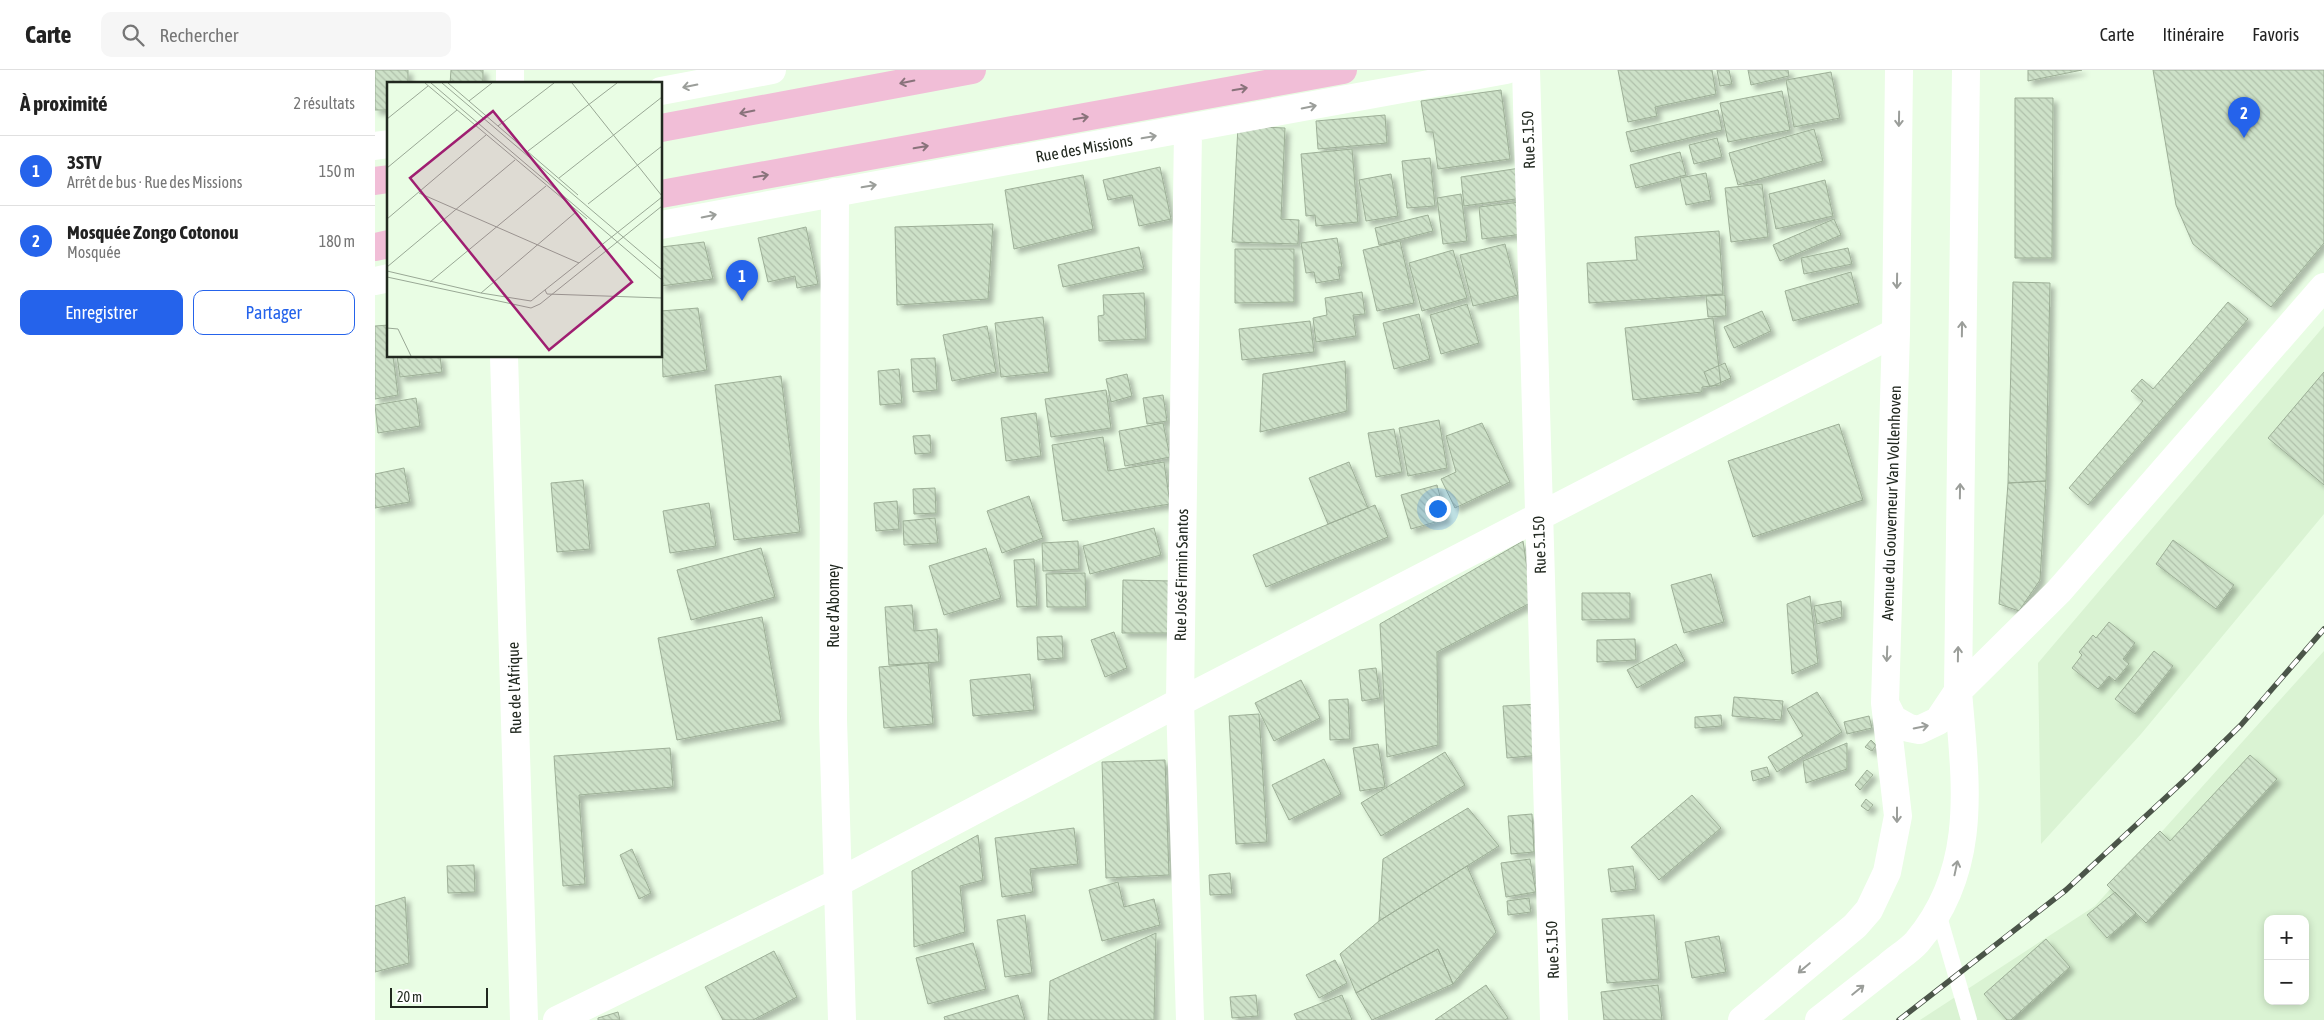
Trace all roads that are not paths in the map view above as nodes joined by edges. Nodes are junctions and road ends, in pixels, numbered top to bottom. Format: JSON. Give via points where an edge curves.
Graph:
{"nodes":[{"id":1,"x":772,"y":70,"type":"edge"},
{"id":2,"x":972,"y":70,"type":"edge"},
{"id":3,"x":1343,"y":70,"type":"edge"},
{"id":4,"x":1506,"y":70,"type":"edge"},
{"id":5,"x":1526,"y":70,"type":"edge"},
{"id":6,"x":1899,"y":70,"type":"edge"},
{"id":7,"x":1965,"y":70,"type":"edge"},
{"id":8,"x":663,"y":91,"type":"edge"},
{"id":9,"x":663,"y":128,"type":"edge"},
{"id":10,"x":1188,"y":130,"type":"junction"},
{"id":11,"x":835,"y":192,"type":"junction"},
{"id":12,"x":663,"y":194,"type":"edge"},
{"id":13,"x":663,"y":225,"type":"edge"},
{"id":14,"x":2324,"y":287,"type":"edge"},
{"id":15,"x":1896,"y":332,"type":"junction"},
{"id":16,"x":504,"y":358,"type":"edge"},
{"id":17,"x":1539,"y":516,"type":"junction"},
{"id":18,"x":1958,"y":691,"type":"junction"},
{"id":19,"x":1179,"y":702,"type":"junction"},
{"id":20,"x":1885,"y":703,"type":"junction"},
{"id":21,"x":839,"y":882,"type":"junction"},
{"id":22,"x":1938,"y":913,"type":"junction"},
{"id":23,"x":524,"y":1020,"type":"edge"},
{"id":24,"x":557,"y":1020,"type":"edge"},
{"id":25,"x":842,"y":1020,"type":"edge"},
{"id":26,"x":1190,"y":1020,"type":"edge"},
{"id":27,"x":1554,"y":1020,"type":"edge"},
{"id":28,"x":1741,"y":1020,"type":"edge"},
{"id":29,"x":1819,"y":1020,"type":"edge"},
{"id":30,"x":1969,"y":1020,"type":"edge"}],
"edges":[{"from":1,"to":8,"type":"street","one_way":true},
{"from":2,"to":9,"type":"highway","one_way":true},
{"from":12,"to":3,"type":"highway","name":"Rue des Missions","one_way":true},
{"from":10,"to":4,"type":"street","name":"Rue des Missions","one_way":true},
{"from":5,"to":17,"type":"street","name":"Rue 5.150"},
{"from":6,"to":15,"type":"street","name":"Avenue du Gouverneur Van Vollenhoven","one_way":true},
{"from":18,"to":7,"type":"street","one_way":true},
{"from":11,"to":10,"type":"street","name":"Rue des Missions","one_way":true},
{"from":10,"to":19,"type":"street","name":"Rue José Firmin Santos"},
{"from":13,"to":11,"type":"street","name":"Rue des Missions","one_way":true},
{"from":11,"to":21,"type":"street","name":"Rue d'Abomey","via":[[833,720]]},
{"from":14,"to":18,"type":"street","via":[[2059,591]]},
{"from":15,"to":17,"type":"street"},
{"from":15,"to":20,"type":"street","name":"Avenue du Gouverneur Van Vollenhoven","one_way":true},
{"from":16,"to":23,"type":"street","name":"Rue de l'Afrique"},
{"from":17,"to":19,"type":"street"},
{"from":17,"to":27,"type":"street","name":"Rue 5.150"},
{"from":20,"to":18,"type":"street","one_way":true,"via":[[1899,723],[1919,730],[1938,721]]},
{"from":22,"to":18,"type":"street","one_way":true,"via":[[1953,879],[1965,828],[1965,777]]},
{"from":19,"to":21,"type":"street"},
{"from":19,"to":26,"type":"street","name":"Rue José Firmin Santos"},
{"from":20,"to":28,"type":"street","name":"Avenue du Gouverneur Van Vollenhoven","one_way":true,"via":[[1898,816],[1887,872],[1869,910],[1855,926]]},
{"from":21,"to":24,"type":"street"},
{"from":21,"to":25,"type":"street","name":"Rue d'Abomey"},
{"from":29,"to":22,"type":"street","one_way":true,"via":[[1916,943]]},
{"from":22,"to":30,"type":"lane"}]}
